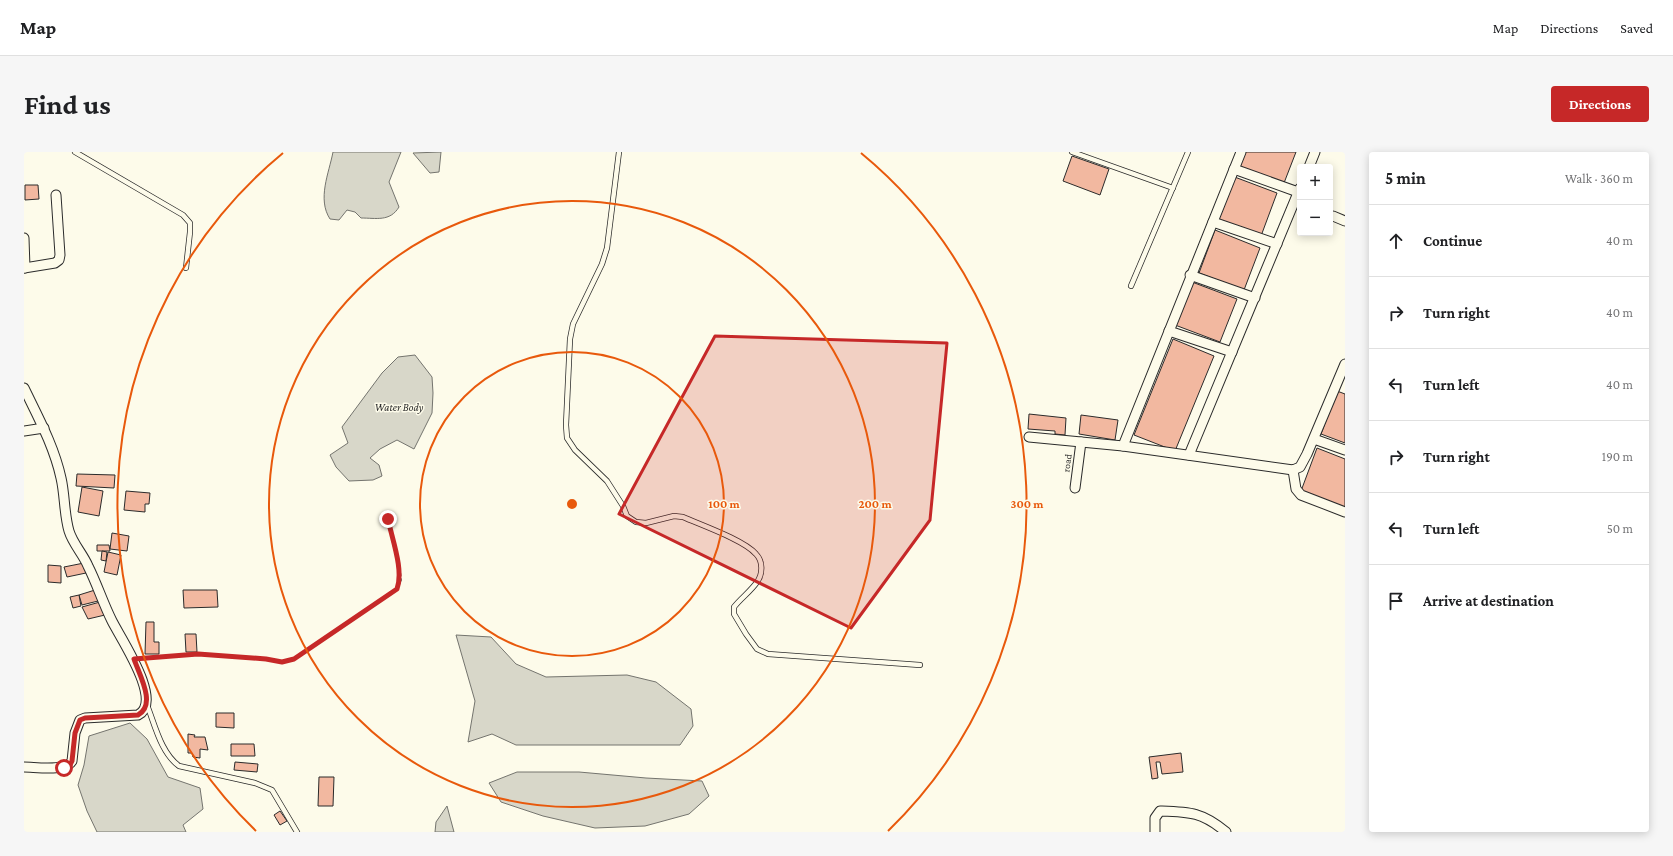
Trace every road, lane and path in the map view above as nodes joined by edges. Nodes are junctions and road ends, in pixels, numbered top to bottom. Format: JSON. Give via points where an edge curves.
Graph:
{"nodes":[{"id":1,"x":75,"y":152,"type":"edge"},
{"id":2,"x":619,"y":152,"type":"edge"},
{"id":3,"x":1072,"y":152,"type":"edge"},
{"id":4,"x":1188,"y":152,"type":"edge"},
{"id":5,"x":1241,"y":152,"type":"edge"},
{"id":6,"x":1315,"y":152,"type":"edge"},
{"id":7,"x":1310,"y":164,"type":"edge"},
{"id":8,"x":1234,"y":169,"type":"junction"},
{"id":9,"x":1173,"y":188,"type":"junction"},
{"id":10,"x":1297,"y":189,"type":"edge"},
{"id":11,"x":56,"y":195,"type":"dead end"},
{"id":12,"x":1297,"y":195,"type":"edge"},
{"id":13,"x":1333,"y":216,"type":"dead end"},
{"id":14,"x":1345,"y":221,"type":"edge"},
{"id":15,"x":1213,"y":222,"type":"junction"},
{"id":16,"x":24,"y":238,"type":"edge"},
{"id":17,"x":1277,"y":244,"type":"junction"},
{"id":18,"x":25,"y":268,"type":"edge"},
{"id":19,"x":186,"y":268,"type":"dead end"},
{"id":20,"x":1190,"y":275,"type":"junction"},
{"id":21,"x":1131,"y":286,"type":"dead end"},
{"id":22,"x":1255,"y":298,"type":"junction"},
{"id":23,"x":1170,"y":331,"type":"junction"},
{"id":24,"x":1232,"y":352,"type":"junction"},
{"id":25,"x":1345,"y":364,"type":"edge"},
{"id":26,"x":1341,"y":385,"type":"edge"},
{"id":27,"x":24,"y":388,"type":"edge"},
{"id":28,"x":44,"y":428,"type":"junction"},
{"id":29,"x":24,"y":431,"type":"edge"},
{"id":30,"x":1029,"y":437,"type":"dead end"},
{"id":31,"x":1314,"y":439,"type":"junction"},
{"id":32,"x":1081,"y":442,"type":"junction"},
{"id":33,"x":1123,"y":446,"type":"junction"},
{"id":34,"x":1345,"y":450,"type":"edge"},
{"id":35,"x":1190,"y":455,"type":"junction"},
{"id":36,"x":1293,"y":470,"type":"junction"},
{"id":37,"x":1075,"y":488,"type":"dead end"},
{"id":38,"x":1345,"y":512,"type":"edge"},
{"id":39,"x":388,"y":519,"type":"dead end"},
{"id":40,"x":134,"y":659,"type":"junction"},
{"id":41,"x":920,"y":666,"type":"dead end"},
{"id":42,"x":147,"y":705,"type":"junction"},
{"id":43,"x":24,"y":767,"type":"edge"},
{"id":44,"x":297,"y":832,"type":"edge"},
{"id":45,"x":1155,"y":832,"type":"edge"},
{"id":46,"x":1226,"y":832,"type":"edge"}],
"edges":[{"from":1,"to":19,"type":"lane","via":[[183,215],[190,223]]},
{"from":2,"to":41,"type":"lane","via":[[607,248],[573,324],[570,339],[566,425],[567,438],[574,450],[607,481],[627,516],[636,522],[646,523],[674,516],[683,517],[748,546],[758,555],[762,572],[758,582],[734,607],[734,614],[757,649],[768,654]]},
{"from":3,"to":9,"type":"lane"},
{"from":4,"to":9,"type":"lane"},
{"from":5,"to":8,"type":"street"},
{"from":6,"to":7,"type":"street"},
{"from":8,"to":10,"type":"street"},
{"from":8,"to":15,"type":"street"},
{"from":9,"to":21,"type":"lane"},
{"from":11,"to":18,"type":"street","via":[[59,260],[55,263]]},
{"from":12,"to":17,"type":"street"},
{"from":13,"to":14,"type":"street"},
{"from":15,"to":17,"type":"street"},
{"from":15,"to":20,"type":"street"},
{"from":16,"to":18,"type":"street"},
{"from":17,"to":22,"type":"street"},
{"from":20,"to":22,"type":"street"},
{"from":20,"to":23,"type":"street"},
{"from":22,"to":24,"type":"street"},
{"from":23,"to":24,"type":"street"},
{"from":23,"to":33,"type":"street"},
{"from":24,"to":35,"type":"street"},
{"from":25,"to":26,"type":"street"},
{"from":26,"to":31,"type":"street"},
{"from":27,"to":28,"type":"street"},
{"from":28,"to":29,"type":"street"},
{"from":28,"to":40,"type":"street","via":[[60,475],[69,532],[88,564],[112,622]]},
{"from":30,"to":32,"type":"street"},
{"from":31,"to":34,"type":"street"},
{"from":31,"to":36,"type":"street","via":[[1300,467]]},
{"from":32,"to":33,"type":"street"},
{"from":32,"to":37,"type":"street","name":"road"},
{"from":33,"to":35,"type":"street"},
{"from":35,"to":36,"type":"street"},
{"from":36,"to":38,"type":"street","via":[[1296,489],[1301,495]]},
{"from":39,"to":40,"type":"path","via":[[400,571],[401,580],[397,589],[294,659],[282,662],[198,654]]},
{"from":40,"to":42,"type":"street","via":[[147,697]]},
{"from":42,"to":43,"type":"street","via":[[144,712],[138,715],[80,720],[75,733],[70,765],[64,768]]},
{"from":42,"to":44,"type":"lane","via":[[172,762],[179,766],[255,783],[272,790]]},
{"from":45,"to":46,"type":"street","via":[[1155,818],[1160,811],[1189,812],[1211,820]]}]}
